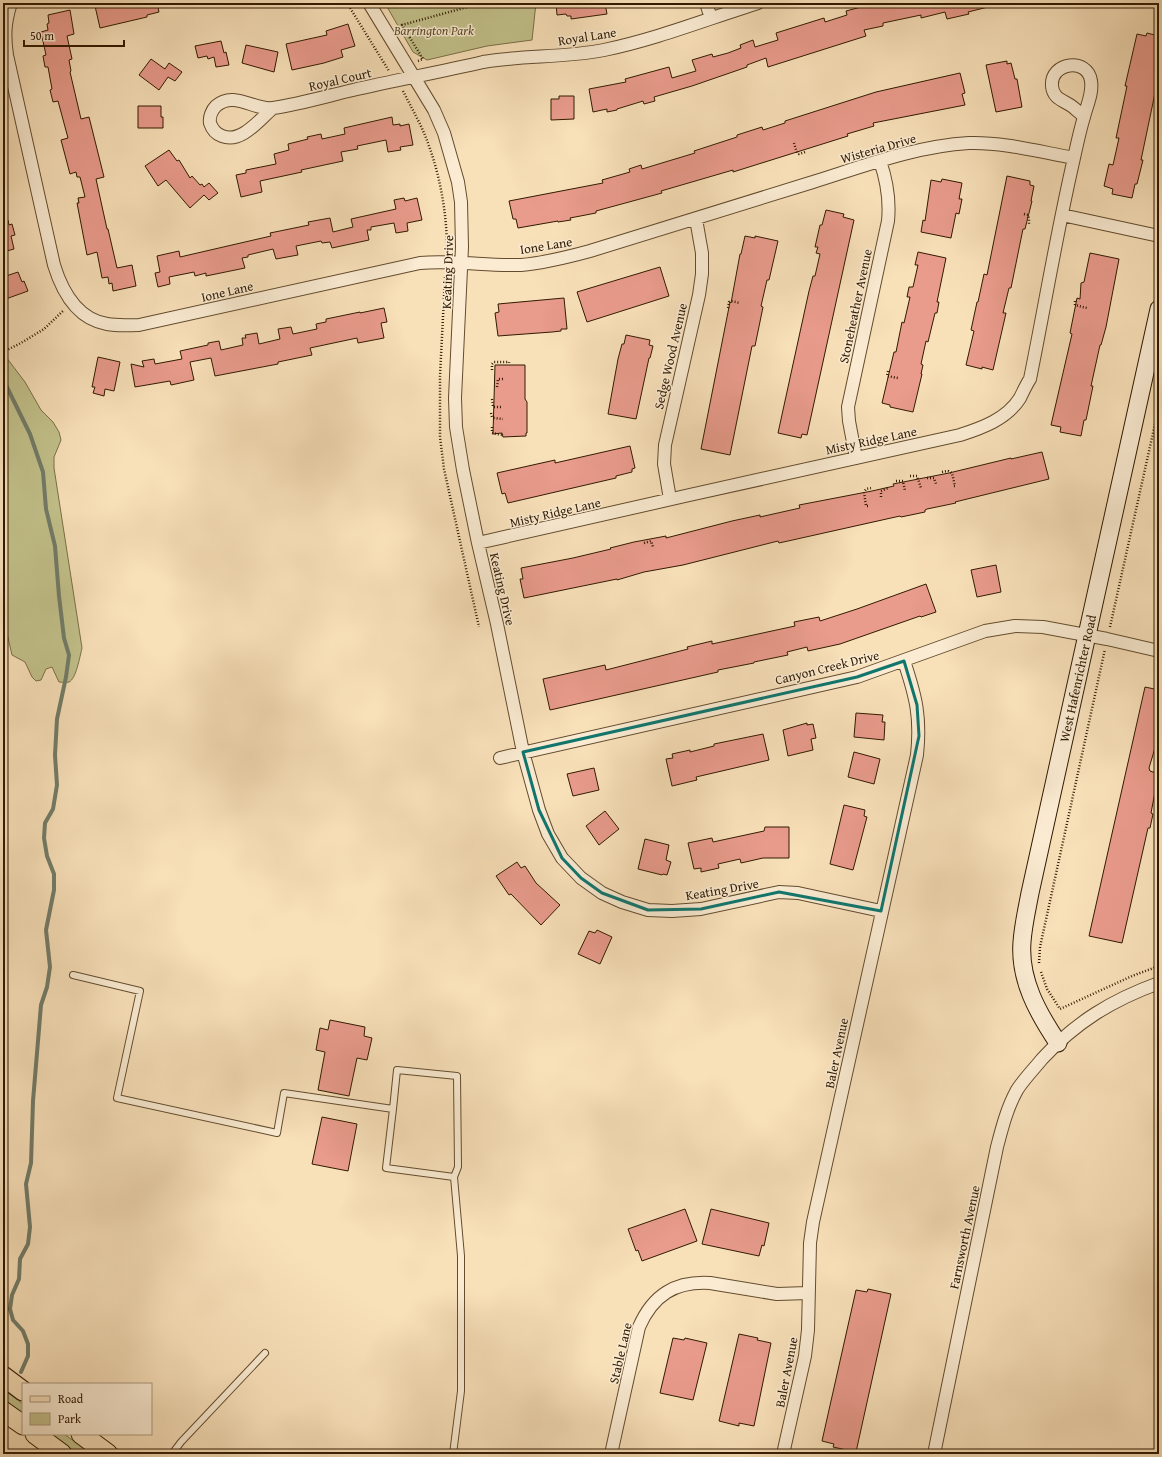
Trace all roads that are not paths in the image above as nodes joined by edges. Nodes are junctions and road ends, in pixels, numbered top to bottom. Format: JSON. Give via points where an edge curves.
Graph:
{"nodes":[{"id":1,"x":11,"y":3,"type":"edge"},
{"id":2,"x":368,"y":3,"type":"edge"},
{"id":3,"x":706,"y":3,"type":"edge"},
{"id":4,"x":758,"y":3,"type":"edge"},
{"id":5,"x":711,"y":18,"type":"junction"},
{"id":6,"x":415,"y":77,"type":"junction"},
{"id":7,"x":272,"y":109,"type":"junction"},
{"id":8,"x":1084,"y":116,"type":"dead end"},
{"id":9,"x":1074,"y":158,"type":"junction"},
{"id":10,"x":880,"y":161,"type":"junction"},
{"id":11,"x":1062,"y":215,"type":"junction"},
{"id":12,"x":696,"y":219,"type":"junction"},
{"id":13,"x":1159,"y":236,"type":"edge"},
{"id":14,"x":462,"y":262,"type":"junction"},
{"id":15,"x":1159,"y":309,"type":"edge"},
{"id":16,"x":856,"y":458,"type":"junction"},
{"id":17,"x":670,"y":499,"type":"junction"},
{"id":18,"x":478,"y":543,"type":"junction"},
{"id":19,"x":1087,"y":635,"type":"junction"},
{"id":20,"x":1159,"y":650,"type":"edge"},
{"id":21,"x":904,"y":661,"type":"junction"},
{"id":22,"x":523,"y":752,"type":"junction"},
{"id":23,"x":500,"y":758,"type":"dead end"},
{"id":24,"x":881,"y":911,"type":"junction"},
{"id":25,"x":73,"y":976,"type":"dead end"},
{"id":26,"x":1159,"y":984,"type":"edge"},
{"id":27,"x":1058,"y":1043,"type":"junction"},
{"id":28,"x":393,"y":1109,"type":"junction"},
{"id":29,"x":454,"y":1177,"type":"junction"},
{"id":30,"x":808,"y":1293,"type":"junction"},
{"id":31,"x":265,"y":1353,"type":"dead end"},
{"id":32,"x":3,"y":1376,"type":"edge"},
{"id":33,"x":22,"y":1390,"type":"edge"},
{"id":34,"x":3,"y":1411,"type":"edge"},
{"id":35,"x":22,"y":1425,"type":"edge"},
{"id":36,"x":36,"y":1435,"type":"edge"},
{"id":37,"x":82,"y":1435,"type":"edge"},
{"id":38,"x":62,"y":1454,"type":"edge"},
{"id":39,"x":108,"y":1454,"type":"edge"},
{"id":40,"x":172,"y":1454,"type":"edge"},
{"id":41,"x":453,"y":1454,"type":"edge"},
{"id":42,"x":611,"y":1454,"type":"edge"},
{"id":43,"x":783,"y":1454,"type":"edge"},
{"id":44,"x":934,"y":1454,"type":"edge"}],
"edges":[{"from":1,"to":14,"type":"street","name":"Ione Lane","via":[[4,35],[7,55],[54,265],[72,303],[93,319],[106,324],[139,325],[405,265]]},
{"from":2,"to":6,"type":"street","name":"Keating Drive"},
{"from":3,"to":5,"type":"street"},
{"from":4,"to":5,"type":"street","name":"Royal Lane"},
{"from":5,"to":6,"type":"street","name":"Royal Lane","via":[[604,50],[502,59]]},
{"from":6,"to":7,"type":"street","name":"Royal Court"},
{"from":6,"to":14,"type":"street","name":"Keating Drive","via":[[434,110],[452,159],[461,202]]},
{"from":7,"to":7,"type":"street","name":"Royal Court","via":[[226,100],[214,108],[210,122],[212,129],[219,135],[234,138]]},
{"from":8,"to":9,"type":"street","name":"Misty Ridge Lane"},
{"from":9,"to":10,"type":"street","name":"Wisteria Drive","via":[[1018,147],[971,143],[946,145]]},
{"from":9,"to":11,"type":"street","name":"Misty Ridge Lane"},
{"from":10,"to":12,"type":"street","name":"Wisteria Drive"},
{"from":10,"to":16,"type":"street","name":"Stoneheather Avenue","via":[[885,175],[888,221],[848,407]]},
{"from":11,"to":13,"type":"street"},
{"from":11,"to":16,"type":"street","name":"Misty Ridge Lane","via":[[1030,379],[1019,399],[1003,416],[982,428]]},
{"from":12,"to":14,"type":"street","name":"Ione Lane","via":[[590,252],[543,263],[520,265]]},
{"from":12,"to":17,"type":"street","name":"Sedge Wood Avenue","via":[[702,253],[702,274],[665,445],[664,464]]},
{"from":14,"to":18,"type":"street","name":"Keating Drive","via":[[455,398],[456,427]]},
{"from":15,"to":19,"type":"street","name":"West Hafenrichter Road"},
{"from":16,"to":17,"type":"street","name":"Misty Ridge Lane"},
{"from":17,"to":18,"type":"street","name":"Misty Ridge Lane"},
{"from":18,"to":22,"type":"street","name":"Keating Drive"},
{"from":19,"to":20,"type":"street","name":"Canyon Creek Drive"},
{"from":19,"to":21,"type":"street","name":"Canyon Creek Drive","via":[[1043,627],[1015,626],[985,631]]},
{"from":19,"to":27,"type":"street","name":"West Hafenrichter Road","via":[[1021,943],[1026,983],[1034,1003]]},
{"from":21,"to":22,"type":"street","name":"Canyon Creek Drive","via":[[857,677]]},
{"from":21,"to":24,"type":"street","name":"Baler Avenue","via":[[917,705],[919,736],[917,755]]},
{"from":22,"to":23,"type":"street","name":"Canyon Creek Drive"},
{"from":22,"to":24,"type":"street","name":"Keating Drive","via":[[539,810],[548,834],[562,858],[581,878],[602,893],[622,902],[648,910],[672,911],[701,909],[779,892],[798,893]]},
{"from":24,"to":30,"type":"street","name":"Baler Avenue","via":[[813,1222]]},
{"from":25,"to":28,"type":"lane","via":[[140,991],[116,1098],[277,1132],[284,1092]]},
{"from":26,"to":27,"type":"street","name":"Farnsworth Avenue","via":[[1101,1010],[1074,1028]]},
{"from":27,"to":44,"type":"street","name":"Farnsworth Avenue","via":[[1018,1088],[996,1147]]},
{"from":28,"to":29,"type":"lane","via":[[386,1168]]},
{"from":28,"to":29,"type":"lane","via":[[397,1070],[457,1076],[458,1168]]},
{"from":29,"to":41,"type":"lane","via":[[460,1256],[461,1391]]},
{"from":30,"to":42,"type":"street","name":"Stable Lane","via":[[777,1294],[700,1282],[681,1285],[655,1300],[639,1327]]},
{"from":30,"to":43,"type":"street","name":"Baler Avenue","via":[[805,1356]]},
{"from":31,"to":40,"type":"lane"},
{"from":32,"to":33,"type":"main road"},
{"from":34,"to":35,"type":"main road"},
{"from":36,"to":38,"type":"main road"},
{"from":37,"to":39,"type":"main road"}]}
